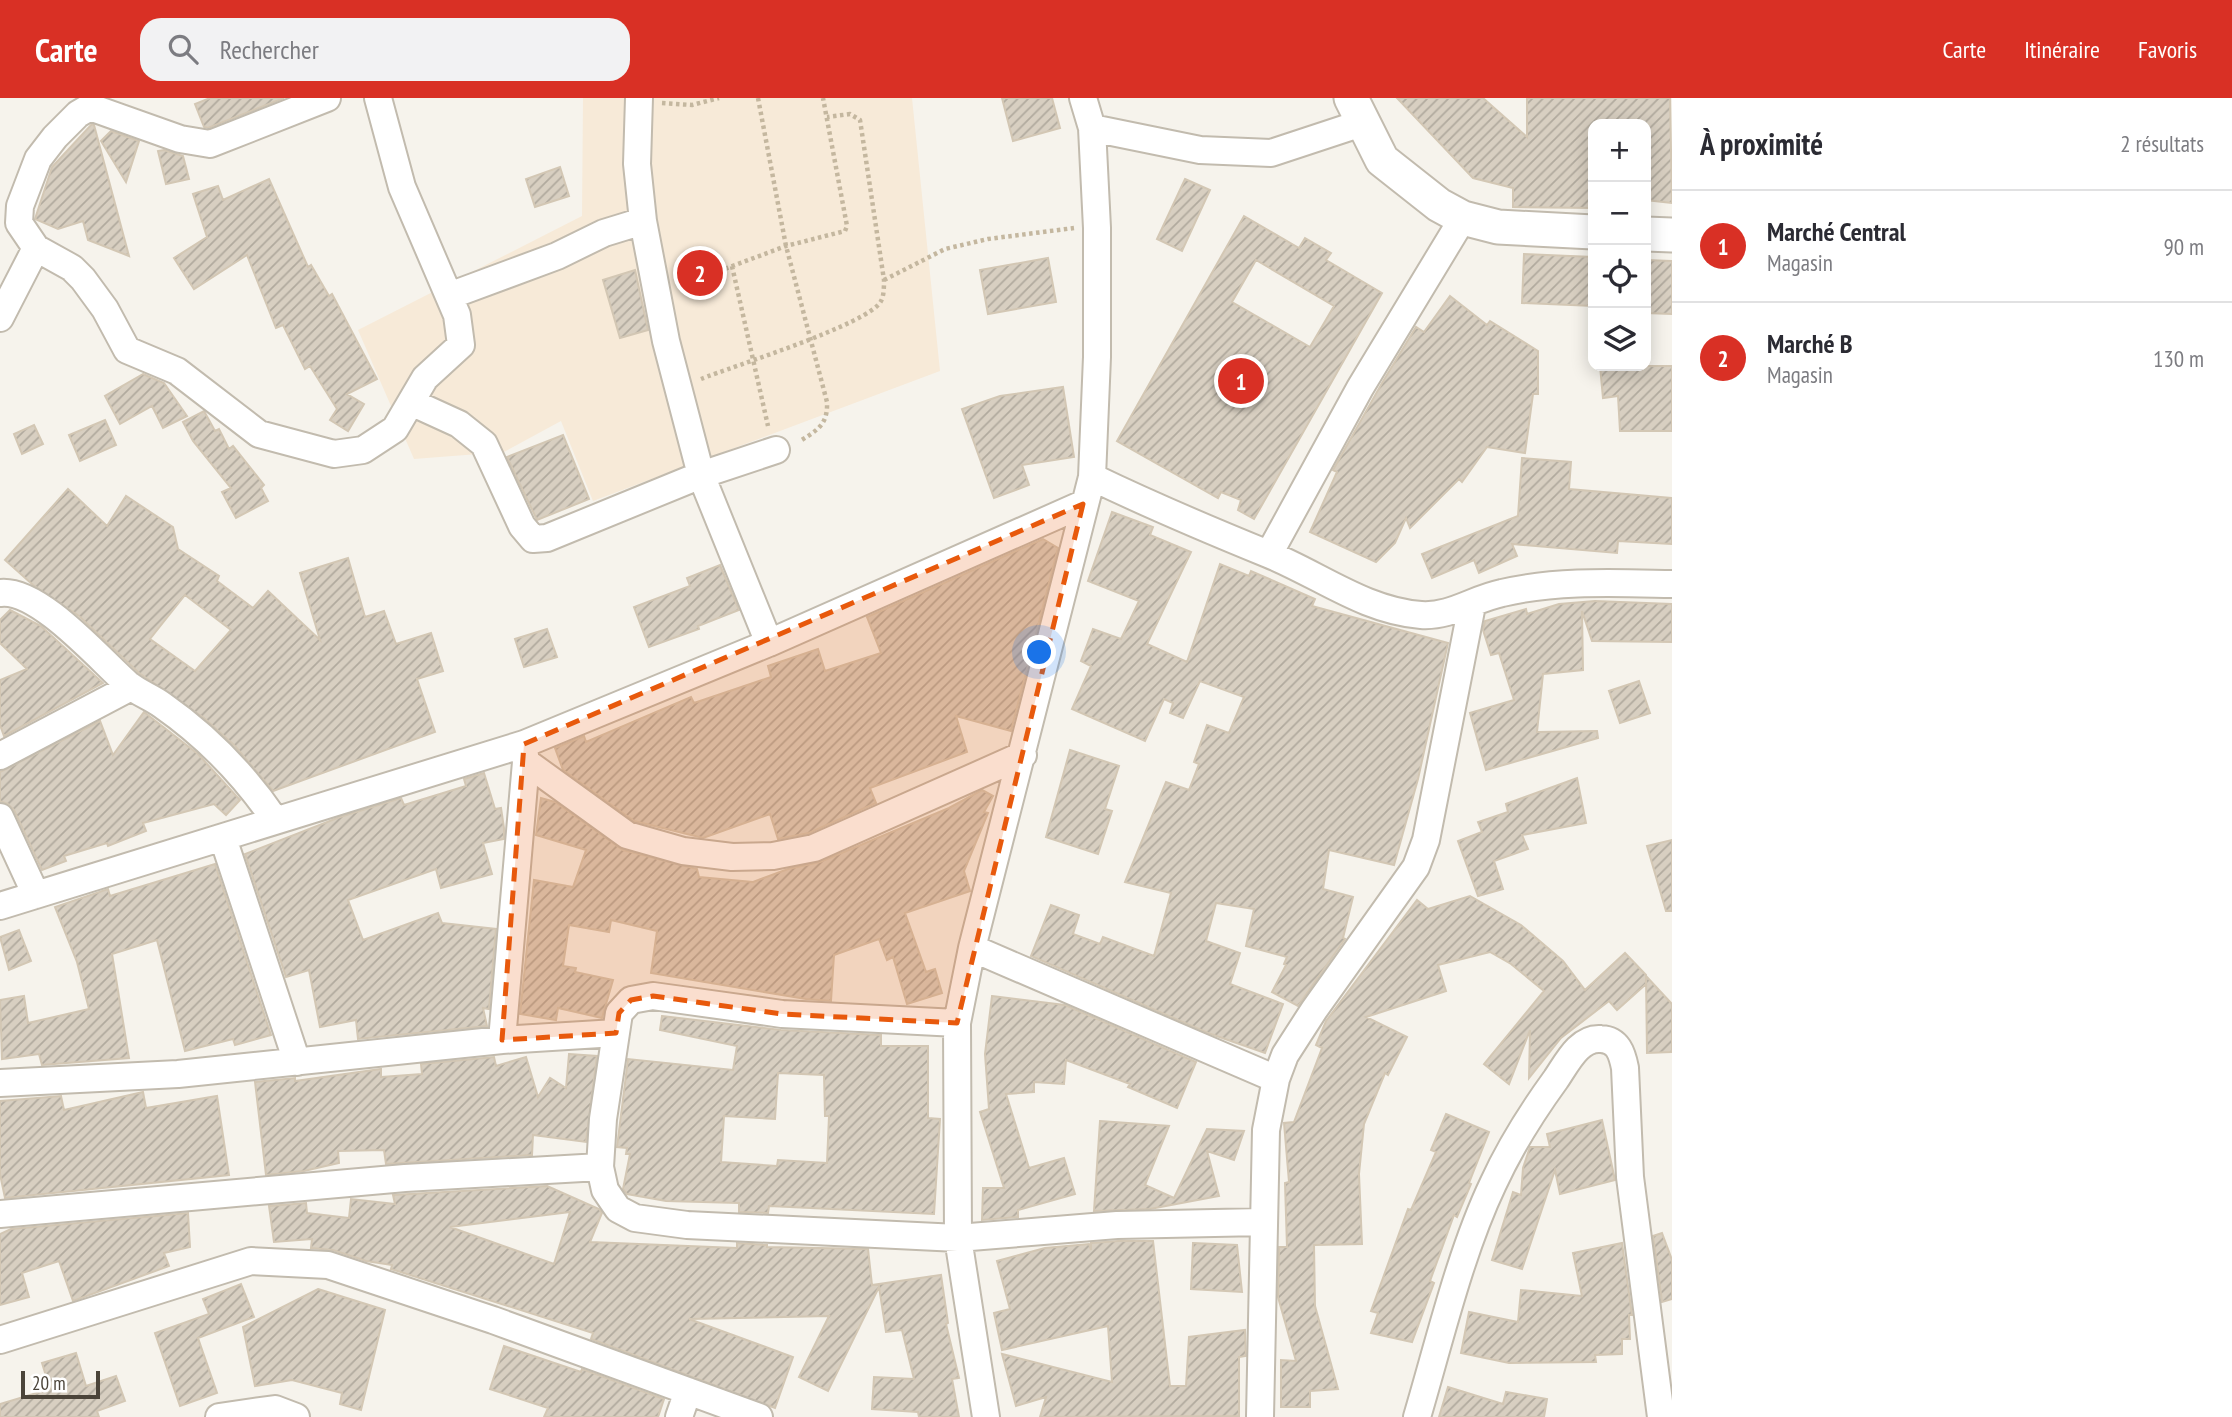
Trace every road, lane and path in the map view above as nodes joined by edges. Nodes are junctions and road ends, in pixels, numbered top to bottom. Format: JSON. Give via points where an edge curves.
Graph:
{"nodes":[{"id":1,"x":327,"y":98,"type":"edge"},
{"id":2,"x":378,"y":98,"type":"edge"},
{"id":3,"x":719,"y":98,"type":"edge"},
{"id":4,"x":758,"y":98,"type":"edge"},
{"id":5,"x":823,"y":98,"type":"edge"},
{"id":6,"x":1083,"y":98,"type":"edge"},
{"id":7,"x":639,"y":99,"type":"edge"},
{"id":8,"x":1357,"y":110,"type":"edge"},
{"id":9,"x":827,"y":117,"type":"junction"},
{"id":10,"x":1092,"y":128,"type":"junction"},
{"id":11,"x":1451,"y":212,"type":"junction"},
{"id":12,"x":643,"y":221,"type":"junction"},
{"id":13,"x":1097,"y":228,"type":"junction"},
{"id":14,"x":1588,"y":232,"type":"edge"},
{"id":15,"x":1651,"y":234,"type":"edge"},
{"id":16,"x":1672,"y":235,"type":"edge"},
{"id":17,"x":786,"y":246,"type":"junction"},
{"id":18,"x":36,"y":248,"type":"junction"},
{"id":19,"x":732,"y":267,"type":"junction"},
{"id":20,"x":884,"y":280,"type":"junction"},
{"id":21,"x":658,"y":287,"type":"junction"},
{"id":22,"x":449,"y":296,"type":"junction"},
{"id":23,"x":0,"y":317,"type":"edge"},
{"id":24,"x":811,"y":338,"type":"junction"},
{"id":25,"x":753,"y":359,"type":"junction"},
{"id":26,"x":676,"y":385,"type":"junction"},
{"id":27,"x":413,"y":403,"type":"junction"},
{"id":28,"x":776,"y":450,"type":"junction"},
{"id":29,"x":701,"y":475,"type":"junction"},
{"id":30,"x":1092,"y":477,"type":"junction"},
{"id":31,"x":1083,"y":505,"type":"junction"},
{"id":32,"x":1269,"y":554,"type":"junction"},
{"id":33,"x":1672,"y":584,"type":"edge"},
{"id":34,"x":0,"y":593,"type":"edge"},
{"id":35,"x":1472,"y":605,"type":"junction"},
{"id":36,"x":769,"y":643,"type":"junction"},
{"id":37,"x":131,"y":687,"type":"junction"},
{"id":38,"x":525,"y":753,"type":"junction"},
{"id":39,"x":1023,"y":755,"type":"junction"},
{"id":40,"x":0,"y":756,"type":"edge"},
{"id":41,"x":0,"y":817,"type":"edge"},
{"id":42,"x":275,"y":820,"type":"junction"},
{"id":43,"x":223,"y":838,"type":"junction"},
{"id":44,"x":36,"y":895,"type":"junction"},
{"id":45,"x":0,"y":906,"type":"edge"},
{"id":46,"x":972,"y":948,"type":"junction"},
{"id":47,"x":957,"y":1023,"type":"junction"},
{"id":48,"x":616,"y":1033,"type":"junction"},
{"id":49,"x":502,"y":1040,"type":"junction"},
{"id":50,"x":297,"y":1062,"type":"junction"},
{"id":51,"x":1276,"y":1079,"type":"junction"},
{"id":52,"x":0,"y":1083,"type":"edge"},
{"id":53,"x":600,"y":1167,"type":"junction"},
{"id":54,"x":0,"y":1214,"type":"edge"},
{"id":55,"x":1263,"y":1222,"type":"junction"},
{"id":56,"x":958,"y":1238,"type":"junction"},
{"id":57,"x":0,"y":1340,"type":"edge"},
{"id":58,"x":688,"y":1391,"type":"junction"},
{"id":59,"x":219,"y":1417,"type":"edge"},
{"id":60,"x":296,"y":1417,"type":"edge"},
{"id":61,"x":679,"y":1417,"type":"edge"},
{"id":62,"x":759,"y":1417,"type":"edge"},
{"id":63,"x":986,"y":1417,"type":"edge"},
{"id":64,"x":1260,"y":1417,"type":"edge"},
{"id":65,"x":1417,"y":1417,"type":"edge"},
{"id":66,"x":1661,"y":1417,"type":"edge"}],
"edges":[{"from":1,"to":18,"type":"street","via":[[210,144],[180,139],[90,107],[55,137],[26,186],[19,223]]},
{"from":2,"to":22,"type":"street","via":[[402,187]]},
{"from":3,"to":7,"type":"path","via":[[692,105]]},
{"from":4,"to":17,"type":"path"},
{"from":5,"to":9,"type":"path"},
{"from":6,"to":10,"type":"street"},
{"from":7,"to":12,"type":"street","via":[[637,164]]},
{"from":8,"to":10,"type":"street","via":[[1271,153],[1200,150]]},
{"from":8,"to":11,"type":"street","via":[[1382,160]]},
{"from":9,"to":17,"type":"path","via":[[847,226],[840,233]]},
{"from":9,"to":20,"type":"path","via":[[850,114],[860,120]]},
{"from":10,"to":13,"type":"street"},
{"from":11,"to":14,"type":"street","via":[[1498,227]]},
{"from":11,"to":32,"type":"street"},
{"from":12,"to":21,"type":"street"},
{"from":12,"to":22,"type":"street"},
{"from":13,"to":20,"type":"path","via":[[1062,229],[946,249]]},
{"from":13,"to":30,"type":"street"},
{"from":15,"to":16,"type":"street"},
{"from":17,"to":19,"type":"path"},
{"from":17,"to":24,"type":"path"},
{"from":18,"to":23,"type":"street"},
{"from":18,"to":27,"type":"street","via":[[83,279],[127,350],[177,371],[258,434],[334,454],[363,450],[396,429]]},
{"from":19,"to":21,"type":"path"},
{"from":19,"to":25,"type":"path"},
{"from":20,"to":24,"type":"path","via":[[881,301],[872,310]]},
{"from":21,"to":26,"type":"street"},
{"from":22,"to":27,"type":"street","via":[[461,345],[425,378]]},
{"from":24,"to":25,"type":"path"},
{"from":24,"to":28,"type":"path","via":[[827,417],[821,428]]},
{"from":25,"to":26,"type":"path"},
{"from":25,"to":28,"type":"path"},
{"from":26,"to":29,"type":"street"},
{"from":27,"to":29,"type":"street","via":[[459,424],[484,444],[522,526],[533,539],[547,538]]},
{"from":28,"to":29,"type":"street"},
{"from":29,"to":36,"type":"street"},
{"from":30,"to":31,"type":"street"},
{"from":30,"to":32,"type":"street"},
{"from":31,"to":36,"type":"street"},
{"from":31,"to":39,"type":"street"},
{"from":32,"to":35,"type":"street","via":[[1394,611],[1422,615]]},
{"from":33,"to":35,"type":"street","via":[[1549,586],[1500,593]]},
{"from":34,"to":37,"type":"street","via":[[32,602],[75,634]]},
{"from":35,"to":51,"type":"street","via":[[1426,840],[1416,867],[1314,1010],[1285,1055]]},
{"from":36,"to":38,"type":"street"},
{"from":37,"to":40,"type":"street"},
{"from":37,"to":42,"type":"street","via":[[161,704],[198,735],[253,788]]},
{"from":38,"to":39,"type":"street","via":[[627,835],[732,857],[814,848]]},
{"from":38,"to":42,"type":"street"},
{"from":38,"to":49,"type":"street"},
{"from":39,"to":46,"type":"street"},
{"from":41,"to":44,"type":"street"},
{"from":42,"to":43,"type":"street"},
{"from":43,"to":44,"type":"street"},
{"from":43,"to":50,"type":"street"},
{"from":44,"to":45,"type":"street"},
{"from":46,"to":47,"type":"street"},
{"from":46,"to":51,"type":"street"},
{"from":47,"to":48,"type":"street","via":[[782,1014],[653,996],[631,1000],[619,1013]]},
{"from":47,"to":56,"type":"street"},
{"from":48,"to":49,"type":"street"},
{"from":48,"to":53,"type":"street"},
{"from":49,"to":50,"type":"street"},
{"from":50,"to":52,"type":"street","via":[[178,1074]]},
{"from":51,"to":55,"type":"street","via":[[1266,1130]]},
{"from":53,"to":54,"type":"street","via":[[405,1178]]},
{"from":53,"to":56,"type":"street","via":[[605,1190],[618,1209],[635,1218],[687,1225]]},
{"from":55,"to":56,"type":"street","via":[[1116,1226]]},
{"from":55,"to":64,"type":"street"},
{"from":56,"to":63,"type":"street"},
{"from":57,"to":58,"type":"street","via":[[251,1261],[285,1261],[328,1265]]},
{"from":58,"to":61,"type":"street"},
{"from":58,"to":62,"type":"street"},
{"from":59,"to":60,"type":"street","via":[[275,1409]]},
{"from":65,"to":66,"type":"street","via":[[1492,1185],[1534,1109],[1577,1048],[1594,1038],[1610,1040],[1622,1051],[1630,1177]]}]}
